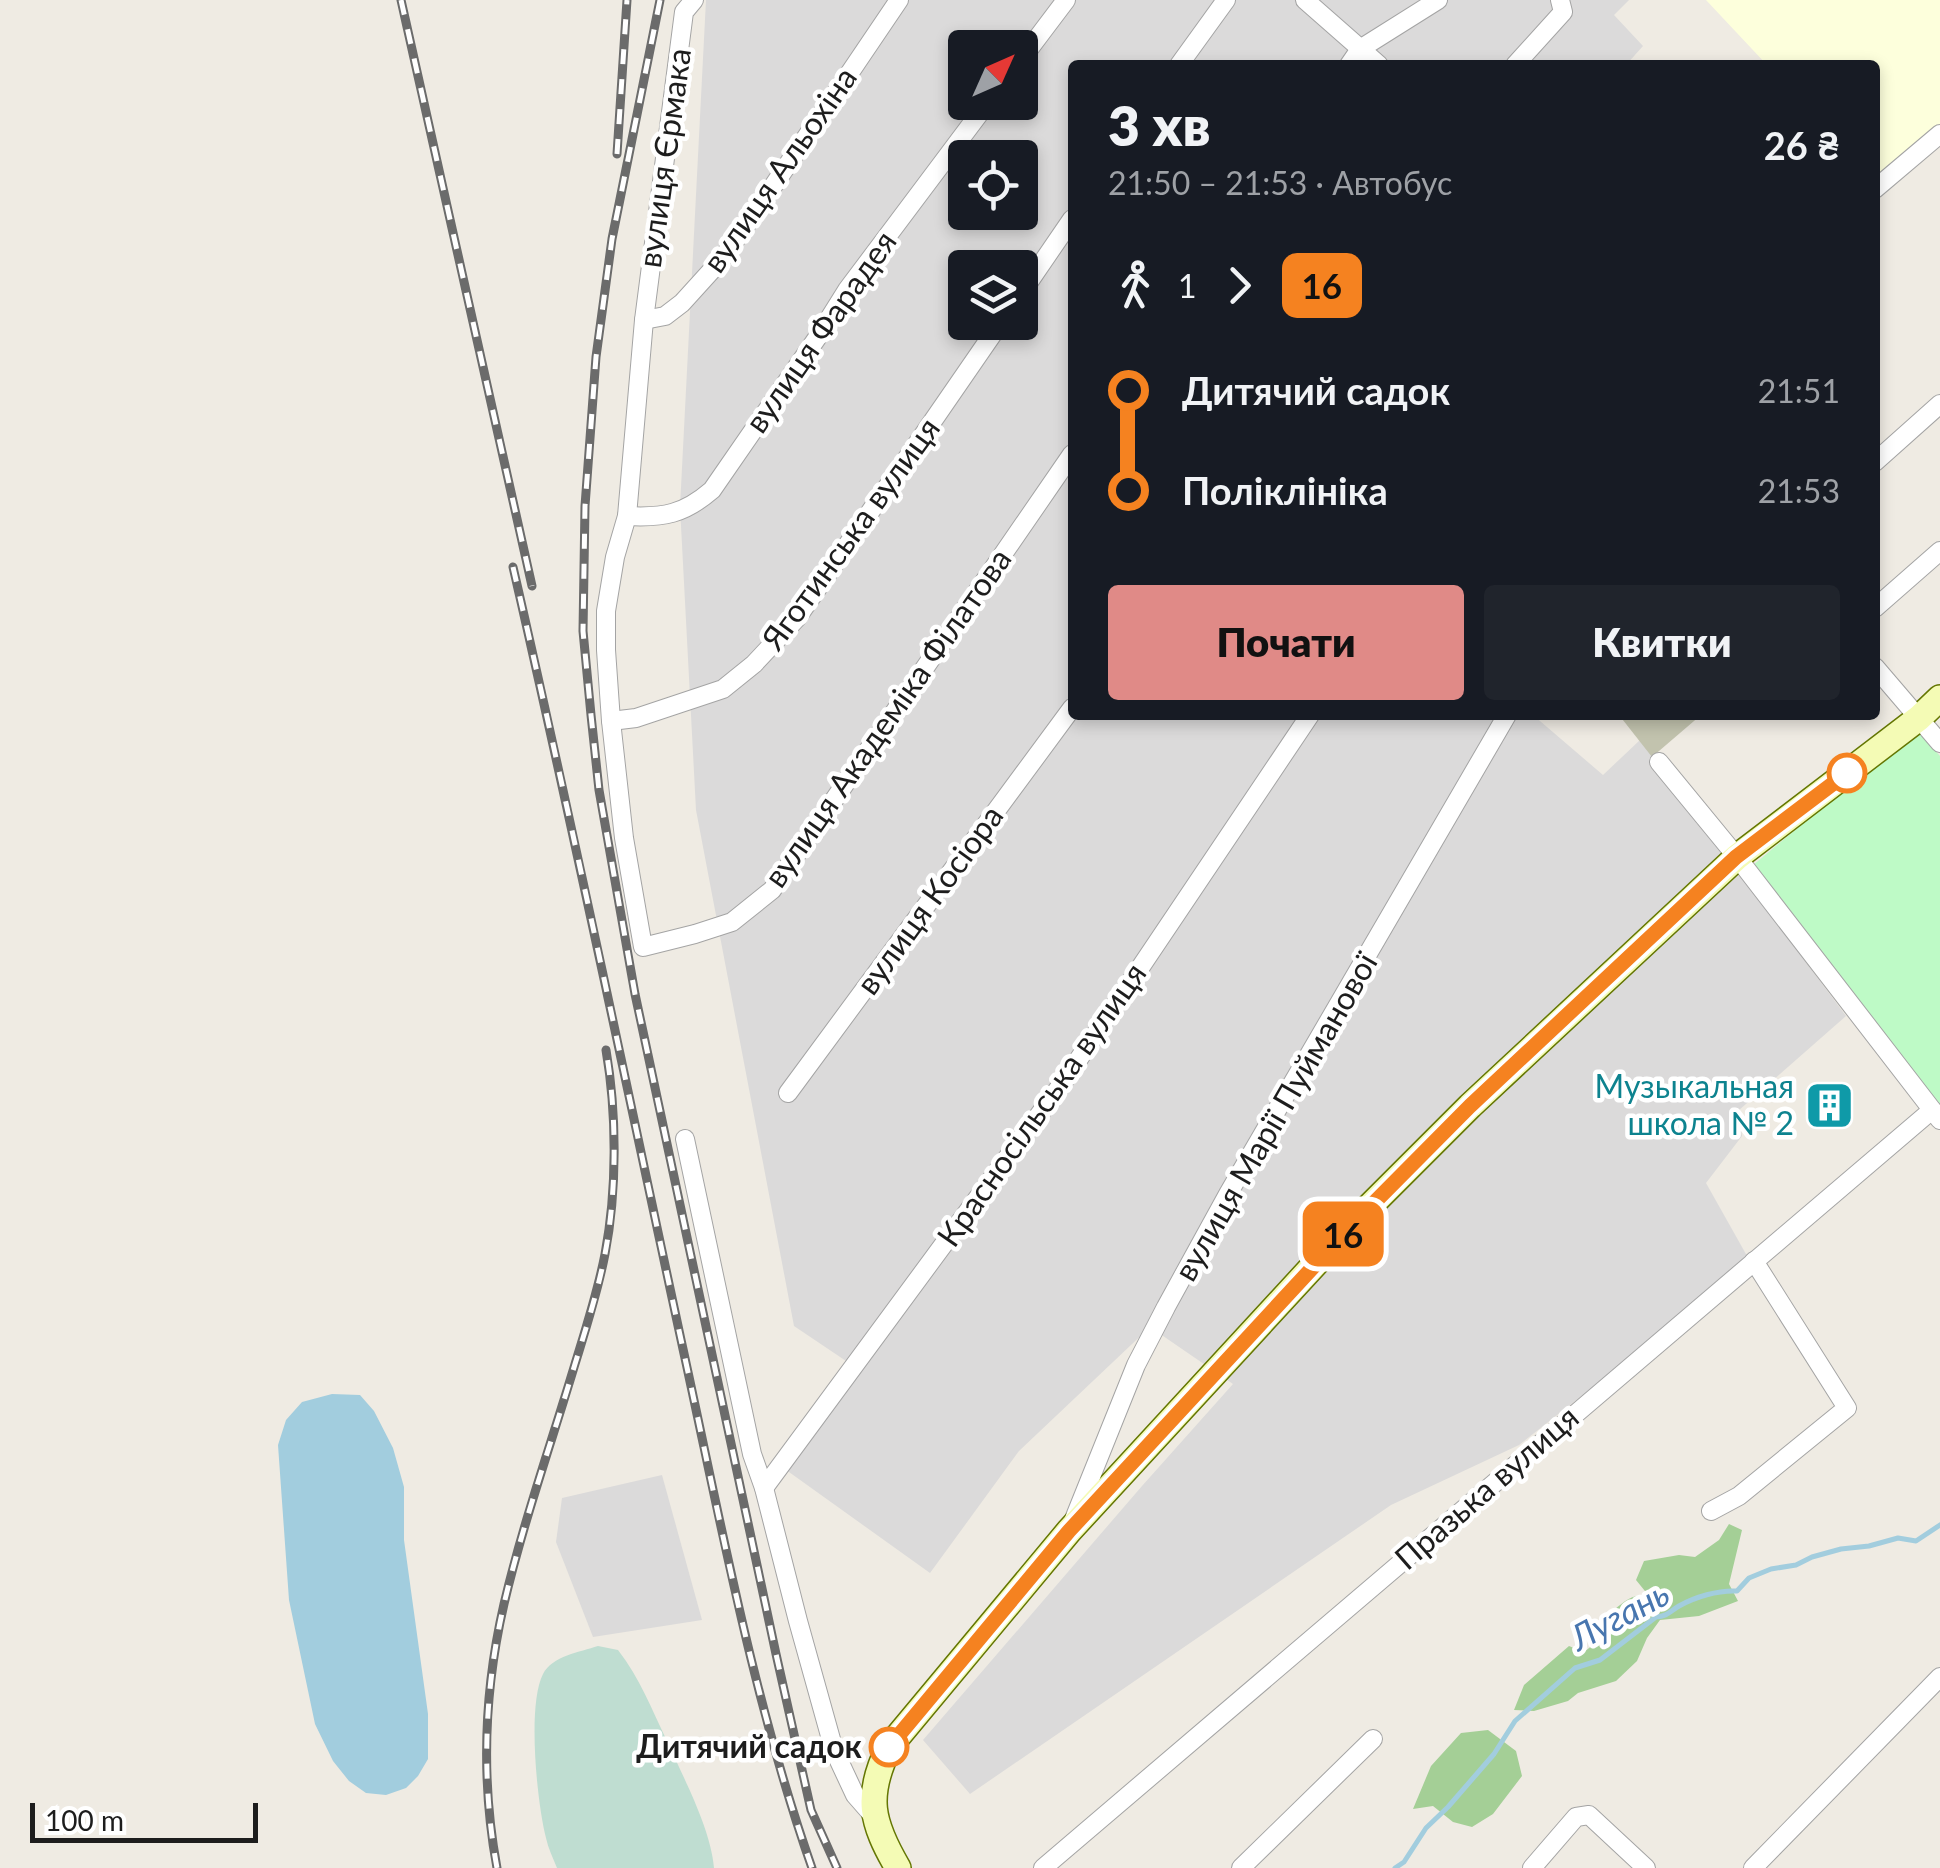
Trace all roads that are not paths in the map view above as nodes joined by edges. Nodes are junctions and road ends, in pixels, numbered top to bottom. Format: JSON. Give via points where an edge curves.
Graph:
{"nodes":[{"id":1,"x":694,"y":0,"type":"edge"},
{"id":2,"x":899,"y":0,"type":"edge"},
{"id":3,"x":1066,"y":0,"type":"edge"},
{"id":4,"x":1226,"y":0,"type":"edge"},
{"id":5,"x":1306,"y":0,"type":"edge"},
{"id":6,"x":1438,"y":0,"type":"edge"},
{"id":7,"x":1560,"y":0,"type":"edge"},
{"id":8,"x":1038,"y":37,"type":"edge"},
{"id":9,"x":1355,"y":57,"type":"edge"},
{"id":10,"x":1183,"y":60,"type":"edge"},
{"id":11,"x":1519,"y":60,"type":"edge"},
{"id":12,"x":974,"y":120,"type":"edge"},
{"id":13,"x":1940,"y":134,"type":"edge"},
{"id":14,"x":1880,"y":185,"type":"edge"},
{"id":15,"x":1068,"y":225,"type":"edge"},
{"id":16,"x":1038,"y":269,"type":"edge"},
{"id":17,"x":644,"y":320,"type":"junction"},
{"id":18,"x":989,"y":340,"type":"edge"},
{"id":19,"x":1940,"y":404,"type":"edge"},
{"id":20,"x":1880,"y":458,"type":"edge"},
{"id":21,"x":1068,"y":460,"type":"edge"},
{"id":22,"x":628,"y":516,"type":"junction"},
{"id":23,"x":1940,"y":551,"type":"edge"},
{"id":24,"x":1880,"y":604,"type":"edge"},
{"id":25,"x":1880,"y":672,"type":"edge"},
{"id":26,"x":1940,"y":698,"type":"edge"},
{"id":27,"x":1068,"y":713,"type":"edge"},
{"id":28,"x":1918,"y":718,"type":"junction"},
{"id":29,"x":1307,"y":720,"type":"edge"},
{"id":30,"x":1505,"y":720,"type":"edge"},
{"id":31,"x":610,"y":721,"type":"junction"},
{"id":32,"x":1940,"y":743,"type":"edge"},
{"id":33,"x":1660,"y":762,"type":"dead end"},
{"id":34,"x":1736,"y":857,"type":"junction"},
{"id":35,"x":788,"y":1093,"type":"dead end"},
{"id":36,"x":1936,"y":1115,"type":"edge"},
{"id":37,"x":685,"y":1139,"type":"dead end"},
{"id":38,"x":1754,"y":1261,"type":"junction"},
{"id":39,"x":764,"y":1488,"type":"junction"},
{"id":40,"x":1711,"y":1511,"type":"dead end"},
{"id":41,"x":1069,"y":1531,"type":"junction"},
{"id":42,"x":1940,"y":1677,"type":"edge"},
{"id":43,"x":1373,"y":1738,"type":"dead end"},
{"id":44,"x":875,"y":1812,"type":"junction"},
{"id":45,"x":898,"y":1868,"type":"edge"},
{"id":46,"x":1043,"y":1868,"type":"edge"},
{"id":47,"x":1241,"y":1868,"type":"edge"},
{"id":48,"x":1532,"y":1868,"type":"edge"},
{"id":49,"x":1646,"y":1868,"type":"edge"},
{"id":50,"x":1753,"y":1868,"type":"edge"}],
"edges":[{"from":1,"to":17,"type":"street","name":"вулиця Єрмака","via":[[684,12]]},
{"from":2,"to":17,"type":"street","name":"вулиця Альохіна","via":[[720,260],[682,303]]},
{"from":3,"to":8,"type":"street"},
{"from":4,"to":10,"type":"street"},
{"from":5,"to":9,"type":"street"},
{"from":6,"to":9,"type":"street"},
{"from":7,"to":11,"type":"street","via":[[1562,12]]},
{"from":12,"to":22,"type":"street","name":"вулиця Фарадея","via":[[847,290],[712,490],[678,512]]},
{"from":13,"to":14,"type":"street"},
{"from":15,"to":16,"type":"street"},
{"from":17,"to":22,"type":"street","name":"вулиця Академіка Філатова"},
{"from":18,"to":31,"type":"street","name":"Яготинська вулиця","via":[[798,618],[754,664],[723,689]]},
{"from":19,"to":20,"type":"street"},
{"from":21,"to":31,"type":"street","name":"вулиця Академіка Філатова","via":[[772,890],[732,922],[644,946]]},
{"from":22,"to":31,"type":"street","name":"вулиця Академіка Філатова","via":[[606,611]]},
{"from":23,"to":24,"type":"street"},
{"from":25,"to":28,"type":"street"},
{"from":26,"to":28,"type":"street"},
{"from":27,"to":35,"type":"street","name":"вулиця Косіора"},
{"from":28,"to":32,"type":"street"},
{"from":28,"to":34,"type":"street"},
{"from":29,"to":39,"type":"street","name":"Красносільська вулиця","via":[[1064,1081]]},
{"from":30,"to":41,"type":"street","name":"вулиця Марії Пуйманової","via":[[1166,1307]]},
{"from":33,"to":34,"type":"street"},
{"from":34,"to":36,"type":"street"},
{"from":34,"to":41,"type":"street","via":[[1352,1225]]},
{"from":36,"to":38,"type":"street","name":"Празька вулиця"},
{"from":37,"to":39,"type":"street"},
{"from":38,"to":40,"type":"street","via":[[1847,1408],[1740,1496]]},
{"from":38,"to":46,"type":"street","name":"Празька вулиця"},
{"from":39,"to":44,"type":"street","via":[[834,1750],[854,1795]]},
{"from":41,"to":44,"type":"street","via":[[889,1747],[877,1772]]},
{"from":42,"to":50,"type":"street"},
{"from":43,"to":47,"type":"street"},
{"from":44,"to":45,"type":"street"},
{"from":48,"to":49,"type":"street","via":[[1576,1817],[1589,1815]]}]}
